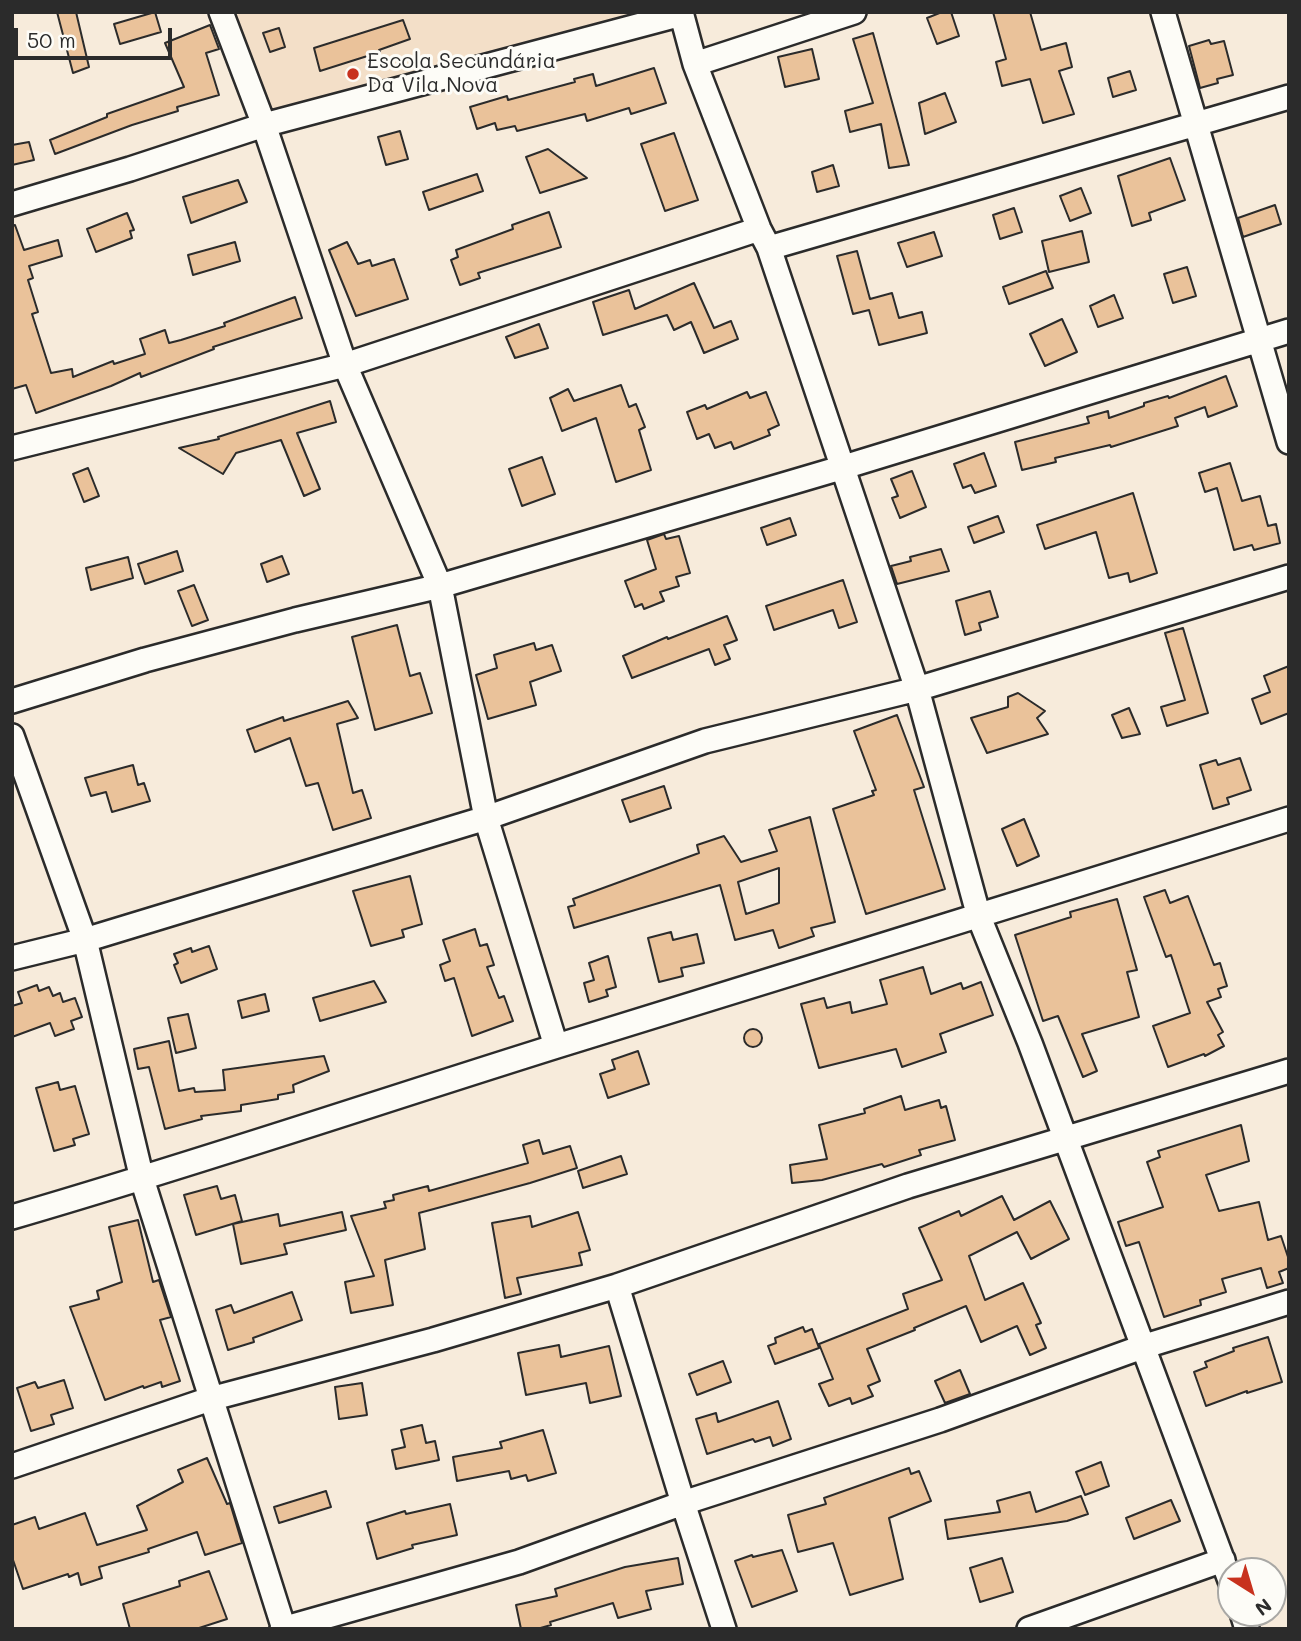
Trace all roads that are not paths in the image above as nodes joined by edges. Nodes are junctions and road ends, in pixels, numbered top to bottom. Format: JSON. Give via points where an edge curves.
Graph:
{"nodes":[{"id":1,"x":221,"y":12,"type":"edge"},
{"id":2,"x":854,"y":12,"type":"edge"},
{"id":3,"x":1163,"y":12,"type":"edge"},
{"id":4,"x":682,"y":13,"type":"edge"},
{"id":5,"x":695,"y":64,"type":"junction"},
{"id":6,"x":1289,"y":97,"type":"edge"},
{"id":7,"x":264,"y":125,"type":"junction"},
{"id":8,"x":1198,"y":125,"type":"junction"},
{"id":9,"x":12,"y":204,"type":"edge"},
{"id":10,"x":764,"y":239,"type":"junction"},
{"id":11,"x":1289,"y":331,"type":"edge"},
{"id":12,"x":1259,"y":340,"type":"junction"},
{"id":13,"x":345,"y":365,"type":"junction"},
{"id":14,"x":1289,"y":442,"type":"edge"},
{"id":15,"x":12,"y":448,"type":"edge"},
{"id":16,"x":844,"y":467,"type":"junction"},
{"id":17,"x":1289,"y":577,"type":"edge"},
{"id":18,"x":440,"y":586,"type":"junction"},
{"id":19,"x":917,"y":689,"type":"junction"},
{"id":20,"x":12,"y":701,"type":"edge"},
{"id":21,"x":12,"y":736,"type":"edge"},
{"id":22,"x":486,"y":818,"type":"junction"},
{"id":23,"x":1289,"y":819,"type":"edge"},
{"id":24,"x":979,"y":917,"type":"junction"},
{"id":25,"x":85,"y":940,"type":"junction"},
{"id":26,"x":12,"y":958,"type":"edge"},
{"id":27,"x":556,"y":1046,"type":"junction"},
{"id":28,"x":1289,"y":1071,"type":"edge"},
{"id":29,"x":1063,"y":1138,"type":"junction"},
{"id":30,"x":142,"y":1179,"type":"junction"},
{"id":31,"x":12,"y":1216,"type":"edge"},
{"id":32,"x":617,"y":1286,"type":"junction"},
{"id":33,"x":1289,"y":1302,"type":"edge"},
{"id":34,"x":1142,"y":1347,"type":"junction"},
{"id":35,"x":210,"y":1399,"type":"junction"},
{"id":36,"x":12,"y":1466,"type":"edge"},
{"id":37,"x":683,"y":1503,"type":"junction"},
{"id":38,"x":1222,"y":1557,"type":"edge"},
{"id":39,"x":1217,"y":1562,"type":"edge"},
{"id":40,"x":283,"y":1629,"type":"edge"},
{"id":41,"x":724,"y":1629,"type":"edge"},
{"id":42,"x":1030,"y":1629,"type":"edge"}],
"edges":[{"from":1,"to":7,"type":"street"},
{"from":2,"to":5,"type":"street"},
{"from":3,"to":8,"type":"street"},
{"from":4,"to":5,"type":"street"},
{"from":4,"to":7,"type":"street"},
{"from":5,"to":10,"type":"street"},
{"from":6,"to":8,"type":"street"},
{"from":7,"to":9,"type":"street"},
{"from":7,"to":13,"type":"street"},
{"from":8,"to":10,"type":"street"},
{"from":8,"to":12,"type":"street"},
{"from":10,"to":13,"type":"street"},
{"from":10,"to":16,"type":"street"},
{"from":11,"to":12,"type":"street"},
{"from":12,"to":14,"type":"street"},
{"from":12,"to":16,"type":"street"},
{"from":13,"to":15,"type":"street"},
{"from":13,"to":18,"type":"street"},
{"from":16,"to":18,"type":"street"},
{"from":16,"to":19,"type":"street"},
{"from":17,"to":19,"type":"street"},
{"from":18,"to":20,"type":"street","via":[[145,660]]},
{"from":18,"to":22,"type":"street"},
{"from":19,"to":22,"type":"street","via":[[705,741]]},
{"from":19,"to":24,"type":"street"},
{"from":21,"to":25,"type":"street"},
{"from":22,"to":25,"type":"street"},
{"from":22,"to":27,"type":"street"},
{"from":23,"to":24,"type":"street"},
{"from":24,"to":27,"type":"street"},
{"from":24,"to":29,"type":"street"},
{"from":25,"to":26,"type":"street"},
{"from":25,"to":30,"type":"street"},
{"from":27,"to":30,"type":"street"},
{"from":28,"to":29,"type":"street"},
{"from":29,"to":32,"type":"street"},
{"from":29,"to":34,"type":"street"},
{"from":30,"to":31,"type":"street"},
{"from":30,"to":35,"type":"street"},
{"from":32,"to":35,"type":"street"},
{"from":32,"to":37,"type":"street"},
{"from":33,"to":34,"type":"street"},
{"from":34,"to":37,"type":"street","via":[[940,1420]]},
{"from":34,"to":38,"type":"street"},
{"from":35,"to":36,"type":"street"},
{"from":35,"to":40,"type":"street"},
{"from":37,"to":40,"type":"street","via":[[519,1562]]},
{"from":37,"to":41,"type":"street"},
{"from":39,"to":42,"type":"street"}]}
